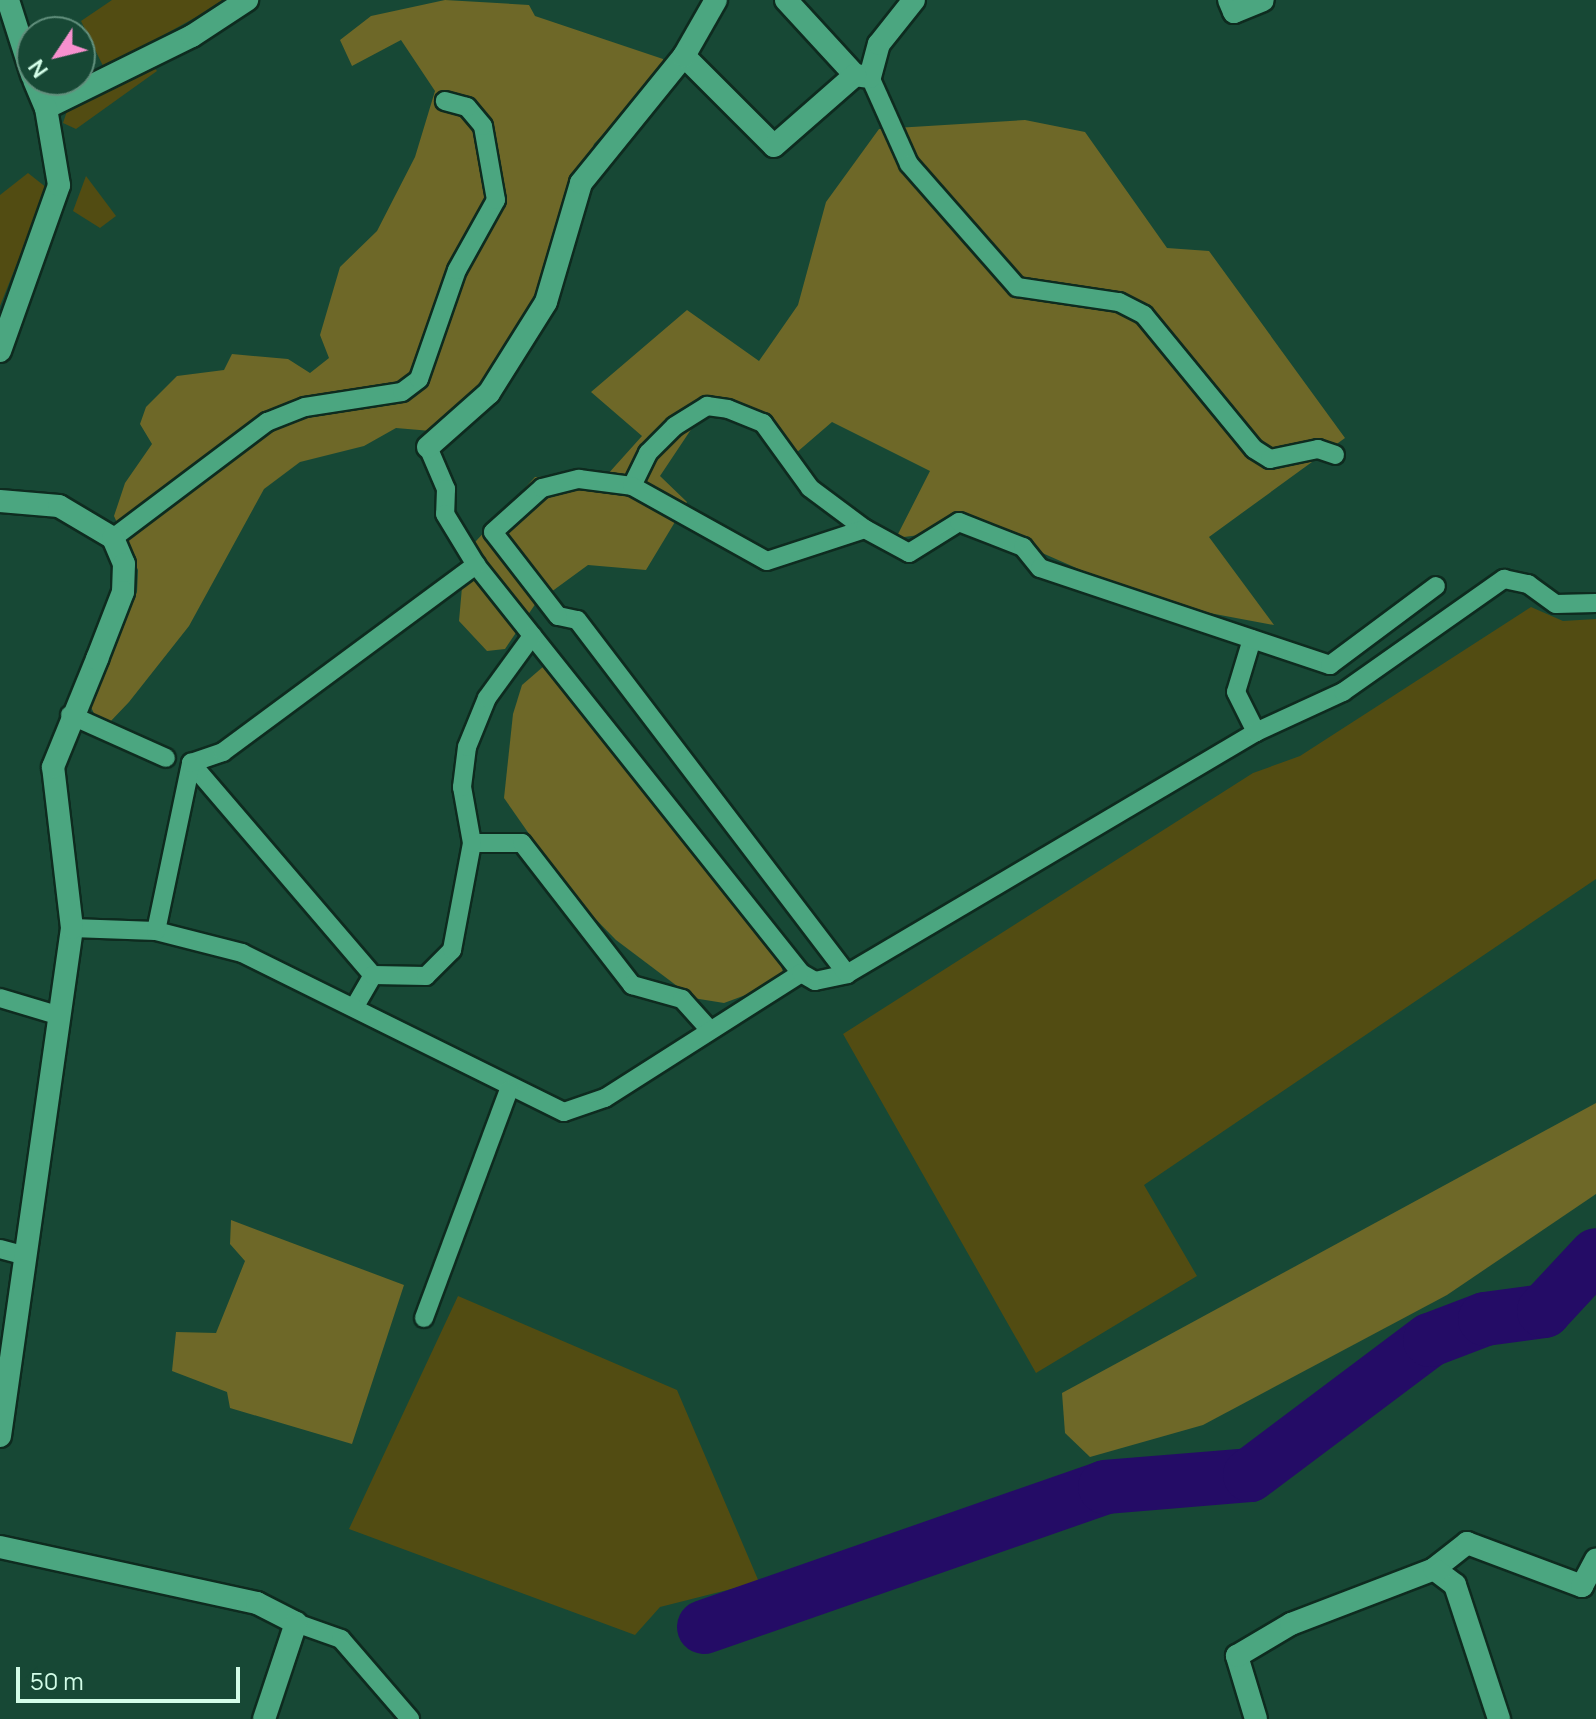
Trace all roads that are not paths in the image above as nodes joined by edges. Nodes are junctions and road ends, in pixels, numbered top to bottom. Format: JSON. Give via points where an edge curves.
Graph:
{"nodes":[{"id":1,"x":8,"y":0,"type":"edge"},
{"id":2,"x":247,"y":0,"type":"edge"},
{"id":3,"x":716,"y":0,"type":"edge"},
{"id":4,"x":786,"y":0,"type":"edge"},
{"id":5,"x":914,"y":0,"type":"edge"},
{"id":6,"x":1229,"y":0,"type":"edge"},
{"id":7,"x":1263,"y":0,"type":"edge"},
{"id":8,"x":16,"y":30,"type":"edge"},
{"id":9,"x":684,"y":56,"type":"junction"},
{"id":10,"x":863,"y":76,"type":"junction"},
{"id":11,"x":41,"y":96,"type":"edge"},
{"id":12,"x":445,"y":101,"type":"dead end"},
{"id":13,"x":46,"y":108,"type":"junction"},
{"id":14,"x":0,"y":351,"type":"edge"},
{"id":15,"x":428,"y":447,"type":"joint"},
{"id":16,"x":1335,"y":455,"type":"dead end"},
{"id":17,"x":632,"y":486,"type":"junction"},
{"id":18,"x":0,"y":501,"type":"edge"},
{"id":19,"x":865,"y":529,"type":"junction"},
{"id":20,"x":113,"y":538,"type":"junction"},
{"id":21,"x":476,"y":565,"type":"junction"},
{"id":22,"x":1436,"y":586,"type":"dead end"},
{"id":23,"x":1596,"y":603,"type":"edge"},
{"id":24,"x":532,"y":636,"type":"junction"},
{"id":25,"x":1252,"y":639,"type":"junction"},
{"id":26,"x":1330,"y":665,"type":"junction"},
{"id":27,"x":1343,"y":692,"type":"junction"},
{"id":28,"x":70,"y":715,"type":"junction"},
{"id":29,"x":1256,"y":732,"type":"junction"},
{"id":30,"x":166,"y":758,"type":"dead end"},
{"id":31,"x":191,"y":763,"type":"junction"},
{"id":32,"x":472,"y":843,"type":"junction"},
{"id":33,"x":72,"y":928,"type":"junction"},
{"id":34,"x":156,"y":931,"type":"junction"},
{"id":35,"x":801,"y":973,"type":"junction"},
{"id":36,"x":847,"y":974,"type":"junction"},
{"id":37,"x":373,"y":975,"type":"junction"},
{"id":38,"x":0,"y":998,"type":"edge"},
{"id":39,"x":356,"y":1005,"type":"junction"},
{"id":40,"x":60,"y":1016,"type":"junction"},
{"id":41,"x":708,"y":1028,"type":"junction"},
{"id":42,"x":509,"y":1090,"type":"junction"},
{"id":43,"x":0,"y":1249,"type":"edge"},
{"id":44,"x":27,"y":1256,"type":"junction"},
{"id":45,"x":424,"y":1318,"type":"dead end"},
{"id":46,"x":0,"y":1436,"type":"edge"},
{"id":47,"x":0,"y":1547,"type":"edge"},
{"id":48,"x":1596,"y":1560,"type":"edge"},
{"id":49,"x":1434,"y":1569,"type":"junction"},
{"id":50,"x":1589,"y":1583,"type":"edge"},
{"id":51,"x":296,"y":1623,"type":"junction"},
{"id":52,"x":264,"y":1719,"type":"edge"},
{"id":53,"x":410,"y":1719,"type":"edge"},
{"id":54,"x":1256,"y":1719,"type":"edge"},
{"id":55,"x":1499,"y":1719,"type":"edge"}],
"edges":[{"from":1,"to":8,"type":"street"},
{"from":2,"to":13,"type":"street","via":[[192,36]]},
{"from":3,"to":9,"type":"street"},
{"from":4,"to":10,"type":"street"},
{"from":5,"to":10,"type":"street","via":[[879,44]]},
{"from":6,"to":7,"type":"street","via":[[1234,12]]},
{"from":9,"to":10,"type":"street","via":[[774,146]]},
{"from":9,"to":15,"type":"street","via":[[581,183],[546,302],[489,393]]},
{"from":10,"to":16,"type":"lane","via":[[909,164],[1017,287],[1119,302],[1144,315],[1254,449],[1270,459],[1318,449]]},
{"from":11,"to":13,"type":"street"},
{"from":12,"to":20,"type":"lane","via":[[467,107],[483,126],[496,200],[457,270],[419,379],[402,392],[305,407],[267,422]]},
{"from":13,"to":14,"type":"street","via":[[59,185]]},
{"from":15,"to":21,"type":"lane","via":[[446,489],[445,514]]},
{"from":17,"to":19,"type":"lane","via":[[767,561]]},
{"from":17,"to":19,"type":"lane","via":[[648,453],[675,426],[707,406],[728,409],[763,423],[810,488]]},
{"from":17,"to":36,"type":"lane","via":[[579,479],[542,488],[493,532],[558,616],[577,620]]},
{"from":18,"to":20,"type":"street","via":[[59,506]]},
{"from":19,"to":25,"type":"lane","via":[[909,553],[959,522],[1023,547],[1040,568]]},
{"from":20,"to":28,"type":"street","via":[[124,564],[123,592]]},
{"from":21,"to":24,"type":"lane"},
{"from":21,"to":31,"type":"lane","via":[[223,752]]},
{"from":22,"to":26,"type":"lane"},
{"from":23,"to":27,"type":"lane","via":[[1556,604],[1528,584],[1504,579]]},
{"from":24,"to":32,"type":"lane","via":[[487,698],[467,747],[462,787]]},
{"from":24,"to":35,"type":"lane"},
{"from":25,"to":26,"type":"lane"},
{"from":25,"to":29,"type":"lane","via":[[1236,692]]},
{"from":26,"to":27,"type":"lane"},
{"from":27,"to":29,"type":"lane"},
{"from":28,"to":30,"type":"lane"},
{"from":28,"to":33,"type":"street","via":[[53,767]]},
{"from":29,"to":36,"type":"lane"},
{"from":31,"to":34,"type":"lane"},
{"from":31,"to":37,"type":"lane"},
{"from":32,"to":37,"type":"lane","via":[[452,950],[441,969],[426,976]]},
{"from":32,"to":41,"type":"lane","via":[[522,843],[632,985],[682,999]]},
{"from":33,"to":34,"type":"lane"},
{"from":33,"to":40,"type":"street"},
{"from":34,"to":39,"type":"lane","via":[[242,953]]},
{"from":35,"to":36,"type":"lane","via":[[815,981]]},
{"from":35,"to":41,"type":"lane"},
{"from":37,"to":39,"type":"lane"},
{"from":38,"to":40,"type":"lane"},
{"from":39,"to":42,"type":"lane"},
{"from":40,"to":44,"type":"street"},
{"from":41,"to":42,"type":"lane","via":[[605,1098],[564,1112]]},
{"from":42,"to":45,"type":"lane"},
{"from":43,"to":44,"type":"lane"},
{"from":44,"to":46,"type":"street"},
{"from":47,"to":51,"type":"street","via":[[257,1603]]},
{"from":48,"to":50,"type":"street"},
{"from":49,"to":50,"type":"street","via":[[1467,1543]]},
{"from":49,"to":54,"type":"street","via":[[1291,1624],[1237,1656]]},
{"from":49,"to":55,"type":"street","via":[[1455,1585]]},
{"from":51,"to":52,"type":"street"},
{"from":51,"to":53,"type":"lane","via":[[341,1639]]}]}
